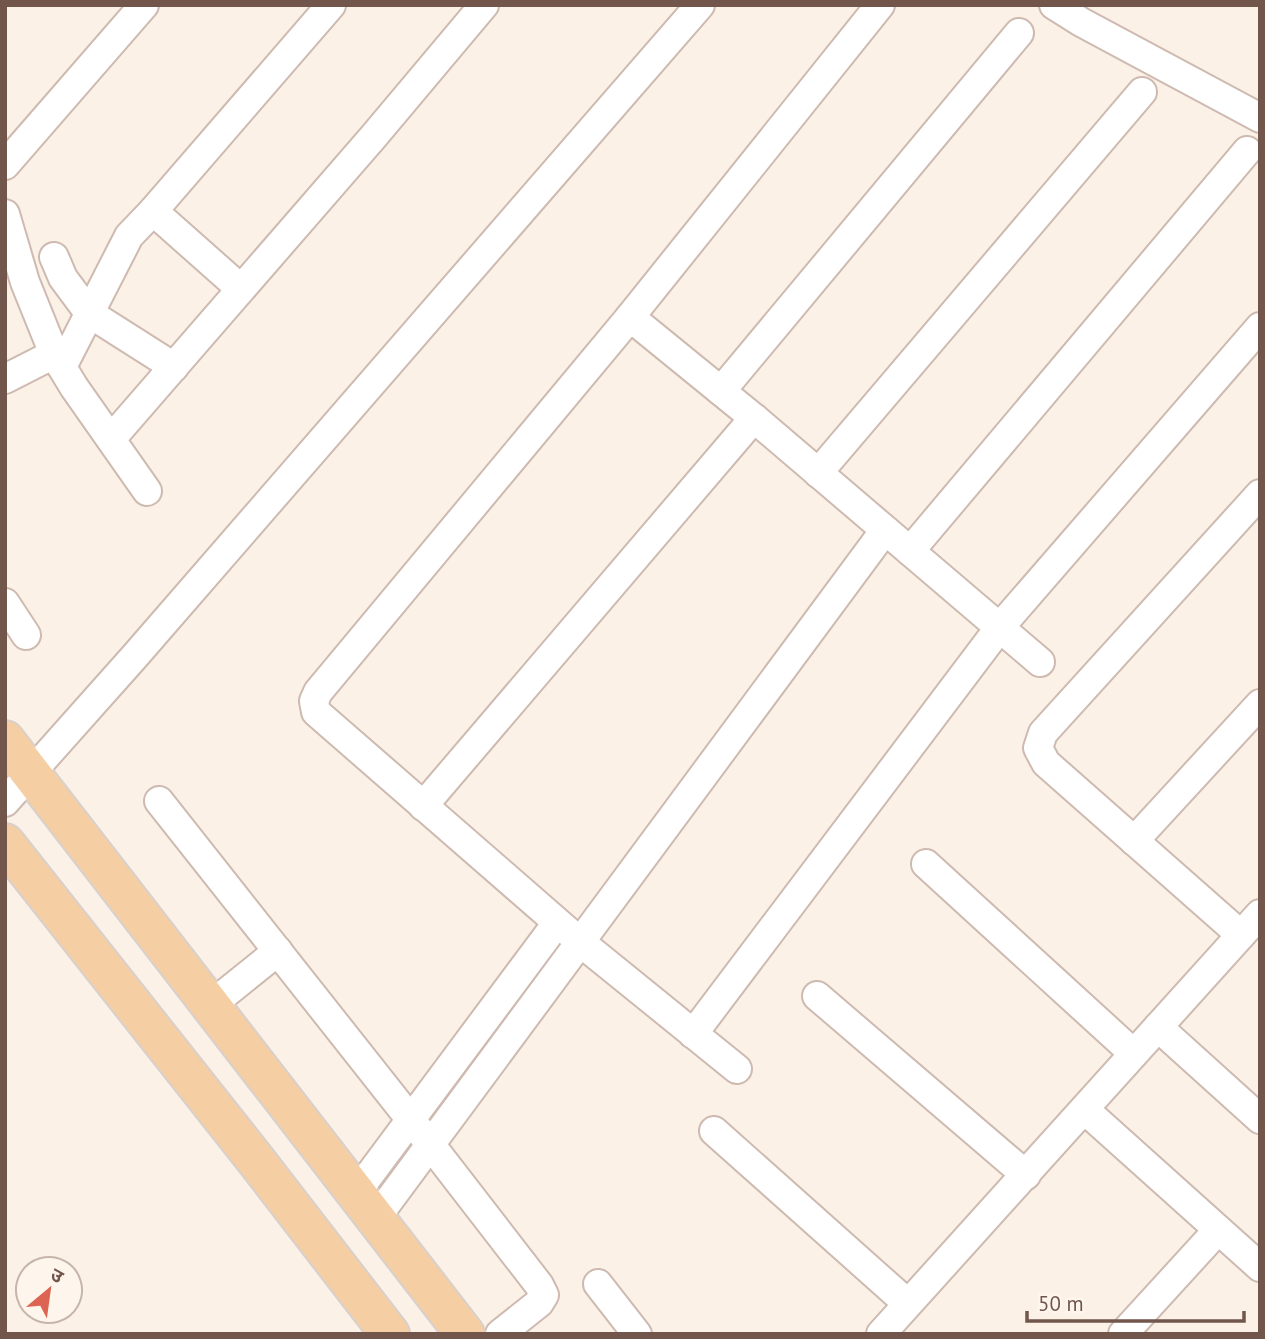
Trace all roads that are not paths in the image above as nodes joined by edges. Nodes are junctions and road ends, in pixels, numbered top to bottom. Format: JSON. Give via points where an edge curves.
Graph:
{"nodes":[{"id":1,"x":144,"y":5,"type":"edge"},
{"id":2,"x":331,"y":5,"type":"edge"},
{"id":3,"x":484,"y":5,"type":"edge"},
{"id":4,"x":700,"y":5,"type":"edge"},
{"id":5,"x":880,"y":5,"type":"edge"},
{"id":6,"x":1054,"y":5,"type":"edge"},
{"id":7,"x":1019,"y":33,"type":"dead end"},
{"id":8,"x":1142,"y":92,"type":"dead end"},
{"id":9,"x":1260,"y":118,"type":"edge"},
{"id":10,"x":1247,"y":151,"type":"dead end"},
{"id":11,"x":5,"y":165,"type":"edge"},
{"id":12,"x":153,"y":211,"type":"junction"},
{"id":13,"x":5,"y":214,"type":"edge"},
{"id":14,"x":54,"y":257,"type":"dead end"},
{"id":15,"x":242,"y":289,"type":"junction"},
{"id":16,"x":89,"y":313,"type":"junction"},
{"id":17,"x":630,"y":317,"type":"junction"},
{"id":18,"x":1260,"y":327,"type":"edge"},
{"id":19,"x":58,"y":360,"type":"junction"},
{"id":20,"x":174,"y":367,"type":"junction"},
{"id":21,"x":5,"y":379,"type":"edge"},
{"id":22,"x":721,"y":391,"type":"junction"},
{"id":23,"x":754,"y":418,"type":"junction"},
{"id":24,"x":111,"y":439,"type":"junction"},
{"id":25,"x":818,"y":473,"type":"junction"},
{"id":26,"x":148,"y":491,"type":"dead end"},
{"id":27,"x":1260,"y":494,"type":"edge"},
{"id":28,"x":886,"y":530,"type":"junction"},
{"id":29,"x":910,"y":551,"type":"junction"},
{"id":30,"x":5,"y":603,"type":"edge"},
{"id":31,"x":1000,"y":627,"type":"junction"},
{"id":32,"x":26,"y":635,"type":"dead end"},
{"id":33,"x":1040,"y":662,"type":"dead end"},
{"id":34,"x":1260,"y":704,"type":"edge"},
{"id":35,"x":5,"y":740,"type":"edge"},
{"id":36,"x":32,"y":773,"type":"junction"},
{"id":37,"x":159,"y":801,"type":"dead end"},
{"id":38,"x":5,"y":802,"type":"edge"},
{"id":39,"x":423,"y":806,"type":"junction"},
{"id":40,"x":1134,"y":841,"type":"junction"},
{"id":41,"x":7,"y":849,"type":"edge"},
{"id":42,"x":926,"y":864,"type":"dead end"},
{"id":43,"x":557,"y":923,"type":"junction"},
{"id":44,"x":1251,"y":924,"type":"edge"},
{"id":45,"x":579,"y":942,"type":"junction"},
{"id":46,"x":278,"y":951,"type":"junction"},
{"id":47,"x":817,"y":996,"type":"dead end"},
{"id":48,"x":211,"y":1005,"type":"junction"},
{"id":49,"x":481,"y":1026,"type":"junction"},
{"id":50,"x":1158,"y":1027,"type":"junction"},
{"id":51,"x":693,"y":1034,"type":"junction"},
{"id":52,"x":503,"y":1044,"type":"junction"},
{"id":53,"x":1133,"y":1053,"type":"junction"},
{"id":54,"x":737,"y":1069,"type":"dead end"},
{"id":55,"x":1085,"y":1110,"type":"junction"},
{"id":56,"x":411,"y":1119,"type":"junction"},
{"id":57,"x":1260,"y":1119,"type":"edge"},
{"id":58,"x":714,"y":1131,"type":"dead end"},
{"id":59,"x":430,"y":1144,"type":"junction"},
{"id":60,"x":1026,"y":1175,"type":"junction"},
{"id":61,"x":366,"y":1206,"type":"junction"},
{"id":62,"x":1219,"y":1230,"type":"junction"},
{"id":63,"x":1260,"y":1267,"type":"edge"},
{"id":64,"x":598,"y":1284,"type":"dead end"},
{"id":65,"x":908,"y":1303,"type":"junction"},
{"id":66,"x":390,"y":1334,"type":"edge"},
{"id":67,"x":465,"y":1334,"type":"edge"},
{"id":68,"x":500,"y":1334,"type":"edge"},
{"id":69,"x":637,"y":1334,"type":"edge"},
{"id":70,"x":881,"y":1334,"type":"edge"},
{"id":71,"x":1123,"y":1334,"type":"edge"}],
"edges":[{"from":1,"to":11,"type":"street"},
{"from":2,"to":12,"type":"street"},
{"from":3,"to":15,"type":"street"},
{"from":4,"to":36,"type":"street"},
{"from":5,"to":17,"type":"street"},
{"from":6,"to":9,"type":"street"},
{"from":7,"to":22,"type":"street"},
{"from":8,"to":25,"type":"street"},
{"from":10,"to":29,"type":"street"},
{"from":12,"to":15,"type":"street"},
{"from":12,"to":16,"type":"street","via":[[129,236]]},
{"from":13,"to":19,"type":"street","via":[[25,282]]},
{"from":14,"to":16,"type":"street"},
{"from":15,"to":20,"type":"street"},
{"from":16,"to":19,"type":"street"},
{"from":16,"to":20,"type":"street"},
{"from":17,"to":22,"type":"street"},
{"from":17,"to":39,"type":"street","via":[[314,701],[316,712]]},
{"from":18,"to":31,"type":"street"},
{"from":19,"to":21,"type":"street"},
{"from":19,"to":24,"type":"street"},
{"from":20,"to":24,"type":"street"},
{"from":22,"to":23,"type":"street"},
{"from":23,"to":25,"type":"street"},
{"from":23,"to":39,"type":"street"},
{"from":24,"to":26,"type":"street"},
{"from":25,"to":28,"type":"street"},
{"from":27,"to":40,"type":"street","via":[[1040,741],[1038,748],[1045,763]]},
{"from":28,"to":29,"type":"street"},
{"from":28,"to":45,"type":"street"},
{"from":29,"to":31,"type":"street"},
{"from":30,"to":32,"type":"street"},
{"from":31,"to":33,"type":"street"},
{"from":31,"to":51,"type":"street"},
{"from":34,"to":40,"type":"street"},
{"from":35,"to":36,"type":"main road"},
{"from":36,"to":38,"type":"street"},
{"from":36,"to":48,"type":"main road"},
{"from":37,"to":46,"type":"street"},
{"from":39,"to":43,"type":"street"},
{"from":40,"to":44,"type":"street"},
{"from":41,"to":66,"type":"main road"},
{"from":42,"to":53,"type":"street"},
{"from":43,"to":45,"type":"street"},
{"from":43,"to":49,"type":"street"},
{"from":44,"to":50,"type":"street"},
{"from":45,"to":51,"type":"street"},
{"from":45,"to":52,"type":"street"},
{"from":46,"to":48,"type":"street"},
{"from":46,"to":56,"type":"street"},
{"from":47,"to":60,"type":"street"},
{"from":48,"to":61,"type":"main road"},
{"from":49,"to":52,"type":"street"},
{"from":49,"to":56,"type":"street"},
{"from":50,"to":53,"type":"street"},
{"from":50,"to":57,"type":"street"},
{"from":51,"to":54,"type":"street"},
{"from":52,"to":59,"type":"street"},
{"from":53,"to":55,"type":"street"},
{"from":55,"to":60,"type":"street"},
{"from":55,"to":62,"type":"street"},
{"from":56,"to":59,"type":"street"},
{"from":56,"to":61,"type":"street"},
{"from":58,"to":65,"type":"street"},
{"from":59,"to":61,"type":"street"},
{"from":59,"to":68,"type":"street","via":[[544,1295]]},
{"from":60,"to":65,"type":"street"},
{"from":61,"to":67,"type":"main road"},
{"from":62,"to":63,"type":"street"},
{"from":62,"to":71,"type":"street"},
{"from":64,"to":69,"type":"street"},
{"from":65,"to":70,"type":"street"}]}
